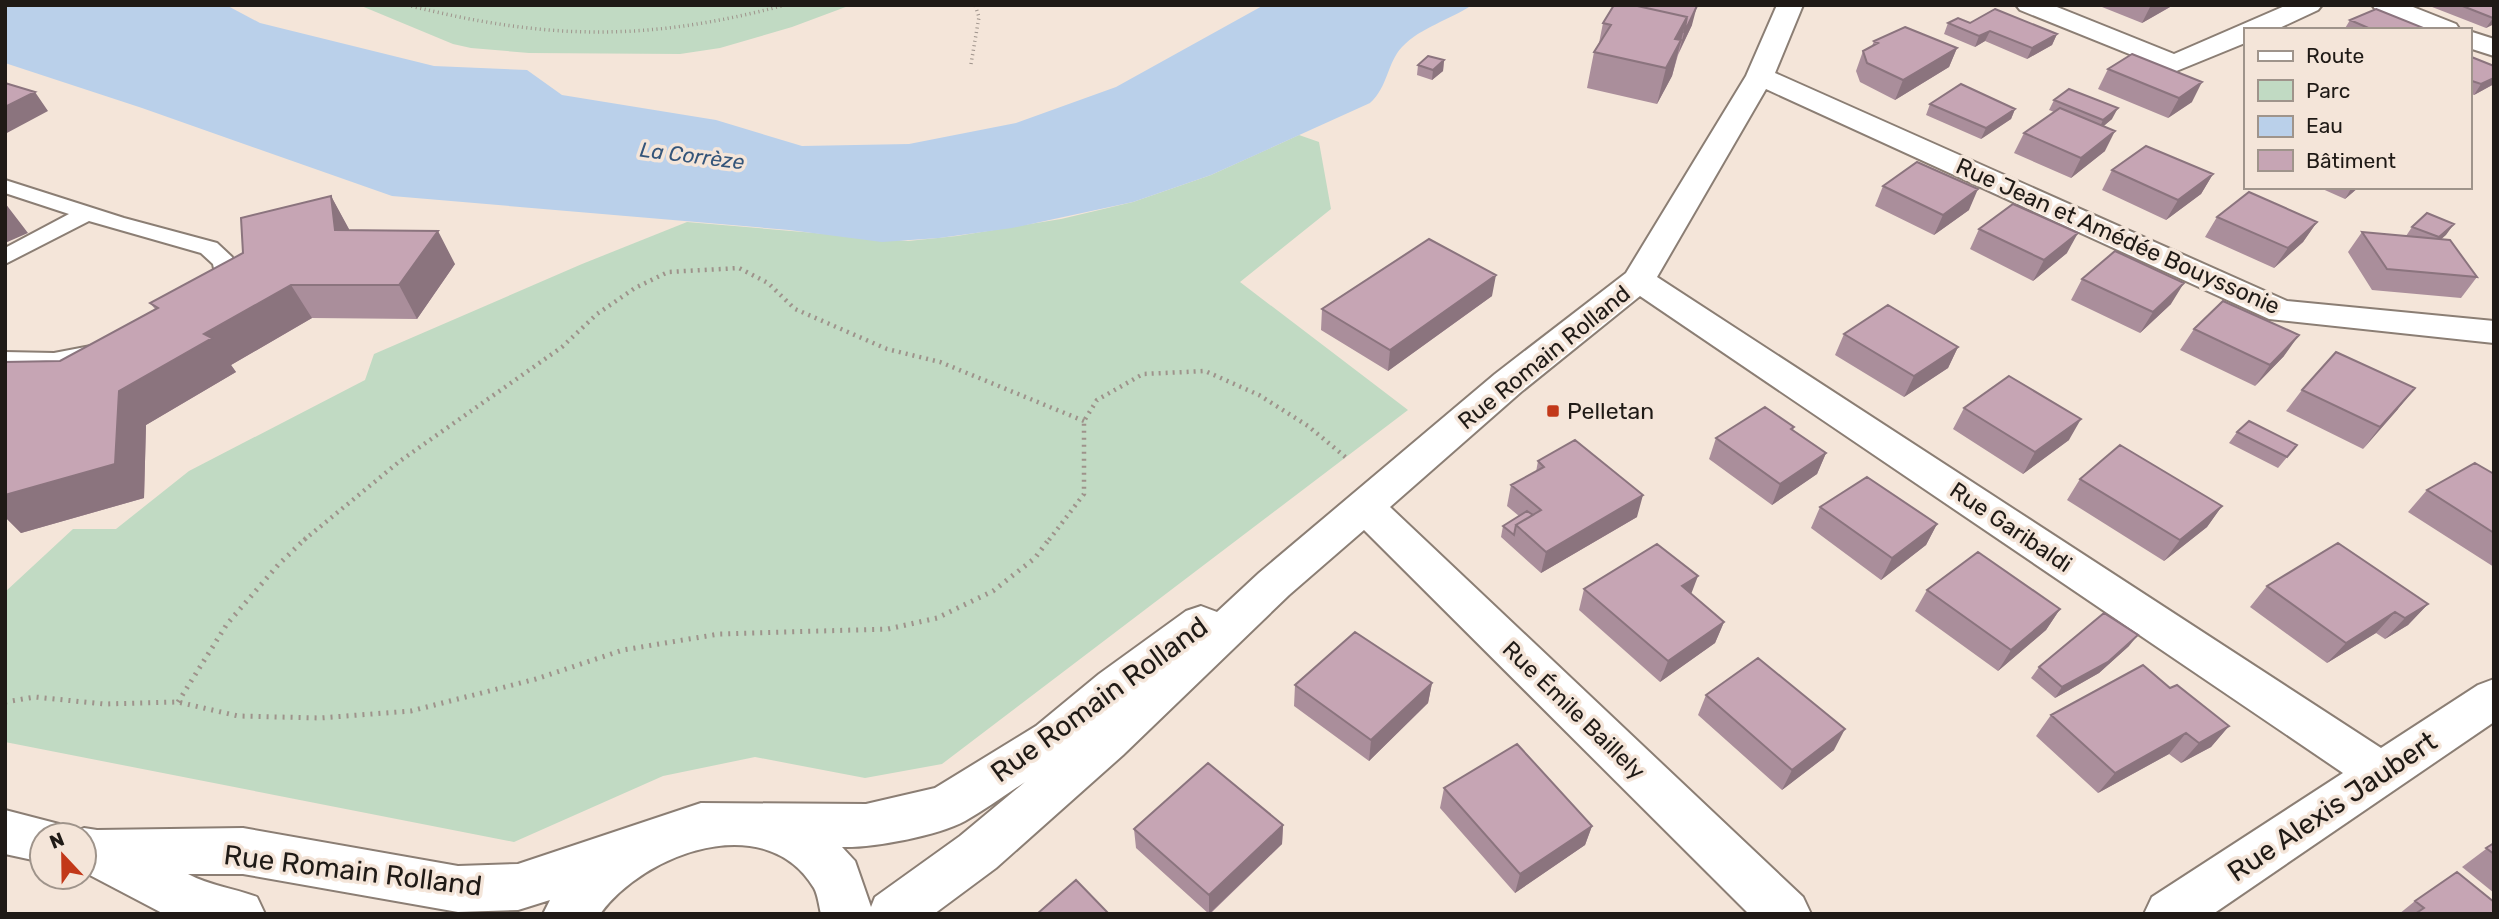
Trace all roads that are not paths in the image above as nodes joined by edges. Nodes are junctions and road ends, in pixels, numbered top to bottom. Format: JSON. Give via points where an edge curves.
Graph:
{"nodes":[{"id":1,"x":1790,"y":5,"type":"edge"},
{"id":2,"x":2029,"y":5,"type":"edge"},
{"id":3,"x":2309,"y":5,"type":"edge"},
{"id":4,"x":2385,"y":5,"type":"edge"},
{"id":5,"x":2257,"y":28,"type":"edge"},
{"id":6,"x":2442,"y":28,"type":"edge"},
{"id":7,"x":2244,"y":33,"type":"edge"},
{"id":8,"x":2471,"y":40,"type":"edge"},
{"id":9,"x":2494,"y":48,"type":"edge"},
{"id":10,"x":1760,"y":76,"type":"junction"},
{"id":11,"x":5,"y":187,"type":"edge"},
{"id":12,"x":88,"y":213,"type":"junction"},
{"id":13,"x":5,"y":257,"type":"edge"},
{"id":14,"x":1639,"y":280,"type":"junction"},
{"id":15,"x":197,"y":307,"type":"edge"},
{"id":16,"x":2494,"y":332,"type":"edge"},
{"id":17,"x":117,"y":345,"type":"edge"},
{"id":18,"x":17,"y":360,"type":"edge"},
{"id":19,"x":5,"y":384,"type":"edge"},
{"id":20,"x":1364,"y":506,"type":"junction"},
{"id":21,"x":1273,"y":584,"type":"junction"},
{"id":22,"x":2494,"y":698,"type":"edge"},
{"id":23,"x":2383,"y":774,"type":"junction"},
{"id":24,"x":757,"y":824,"type":"junction"},
{"id":25,"x":5,"y":832,"type":"edge"},
{"id":26,"x":28,"y":837,"type":"edge"},
{"id":27,"x":644,"y":846,"type":"junction"},
{"id":28,"x":98,"y":851,"type":"edge"},
{"id":29,"x":98,"y":855,"type":"edge"},
{"id":30,"x":239,"y":914,"type":"edge"},
{"id":31,"x":569,"y":914,"type":"edge"},
{"id":32,"x":847,"y":914,"type":"edge"},
{"id":33,"x":893,"y":914,"type":"edge"},
{"id":34,"x":1785,"y":914,"type":"edge"},
{"id":35,"x":2170,"y":914,"type":"edge"}],
"edges":[{"from":1,"to":10,"type":"street","name":"Rue Romain Rolland"},
{"from":2,"to":7,"type":"street","via":[[2174,64]]},
{"from":3,"to":5,"type":"street"},
{"from":4,"to":6,"type":"street"},
{"from":8,"to":9,"type":"street"},
{"from":10,"to":14,"type":"street","name":"Rue Romain Rolland"},
{"from":10,"to":16,"type":"street","name":"Rue Jean et Amédée Bouyssonie","via":[[2281,311]]},
{"from":11,"to":12,"type":"lane"},
{"from":12,"to":13,"type":"lane"},
{"from":12,"to":15,"type":"lane","via":[[209,248],[223,262],[226,273],[219,287]]},
{"from":14,"to":20,"type":"street","name":"Rue Romain Rolland","via":[[1508,383]]},
{"from":14,"to":23,"type":"street","name":"Rue Garibaldi"},
{"from":17,"to":18,"type":"lane","via":[[54,361]]},
{"from":18,"to":19,"type":"lane"},
{"from":20,"to":21,"type":"street","name":"Rue Romain Rolland"},
{"from":20,"to":34,"type":"street","name":"Rue Émile Baillely"},
{"from":21,"to":24,"type":"street","name":"Rue Romain Rolland","via":[[1203,621],[1052,740],[946,807],[866,826]]},
{"from":21,"to":33,"type":"street","name":"Rue Romain Rolland","via":[[1107,741],[978,852]]},
{"from":22,"to":23,"type":"street","name":"Rue Alexis Jaubert"},
{"from":23,"to":35,"type":"street","name":"Rue Alexis Jaubert"},
{"from":24,"to":27,"type":"street","name":"Rue Romain Rolland","via":[[701,825]]},
{"from":24,"to":32,"type":"street","via":[[803,841],[837,877]]},
{"from":25,"to":26,"type":"street"},
{"from":27,"to":28,"type":"street","name":"Rue Romain Rolland","via":[[518,887],[458,889],[243,851]]},
{"from":27,"to":31,"type":"street","via":[[590,886]]},
{"from":29,"to":30,"type":"street","name":"Rue Romain Rolland","via":[[201,907]]}]}
